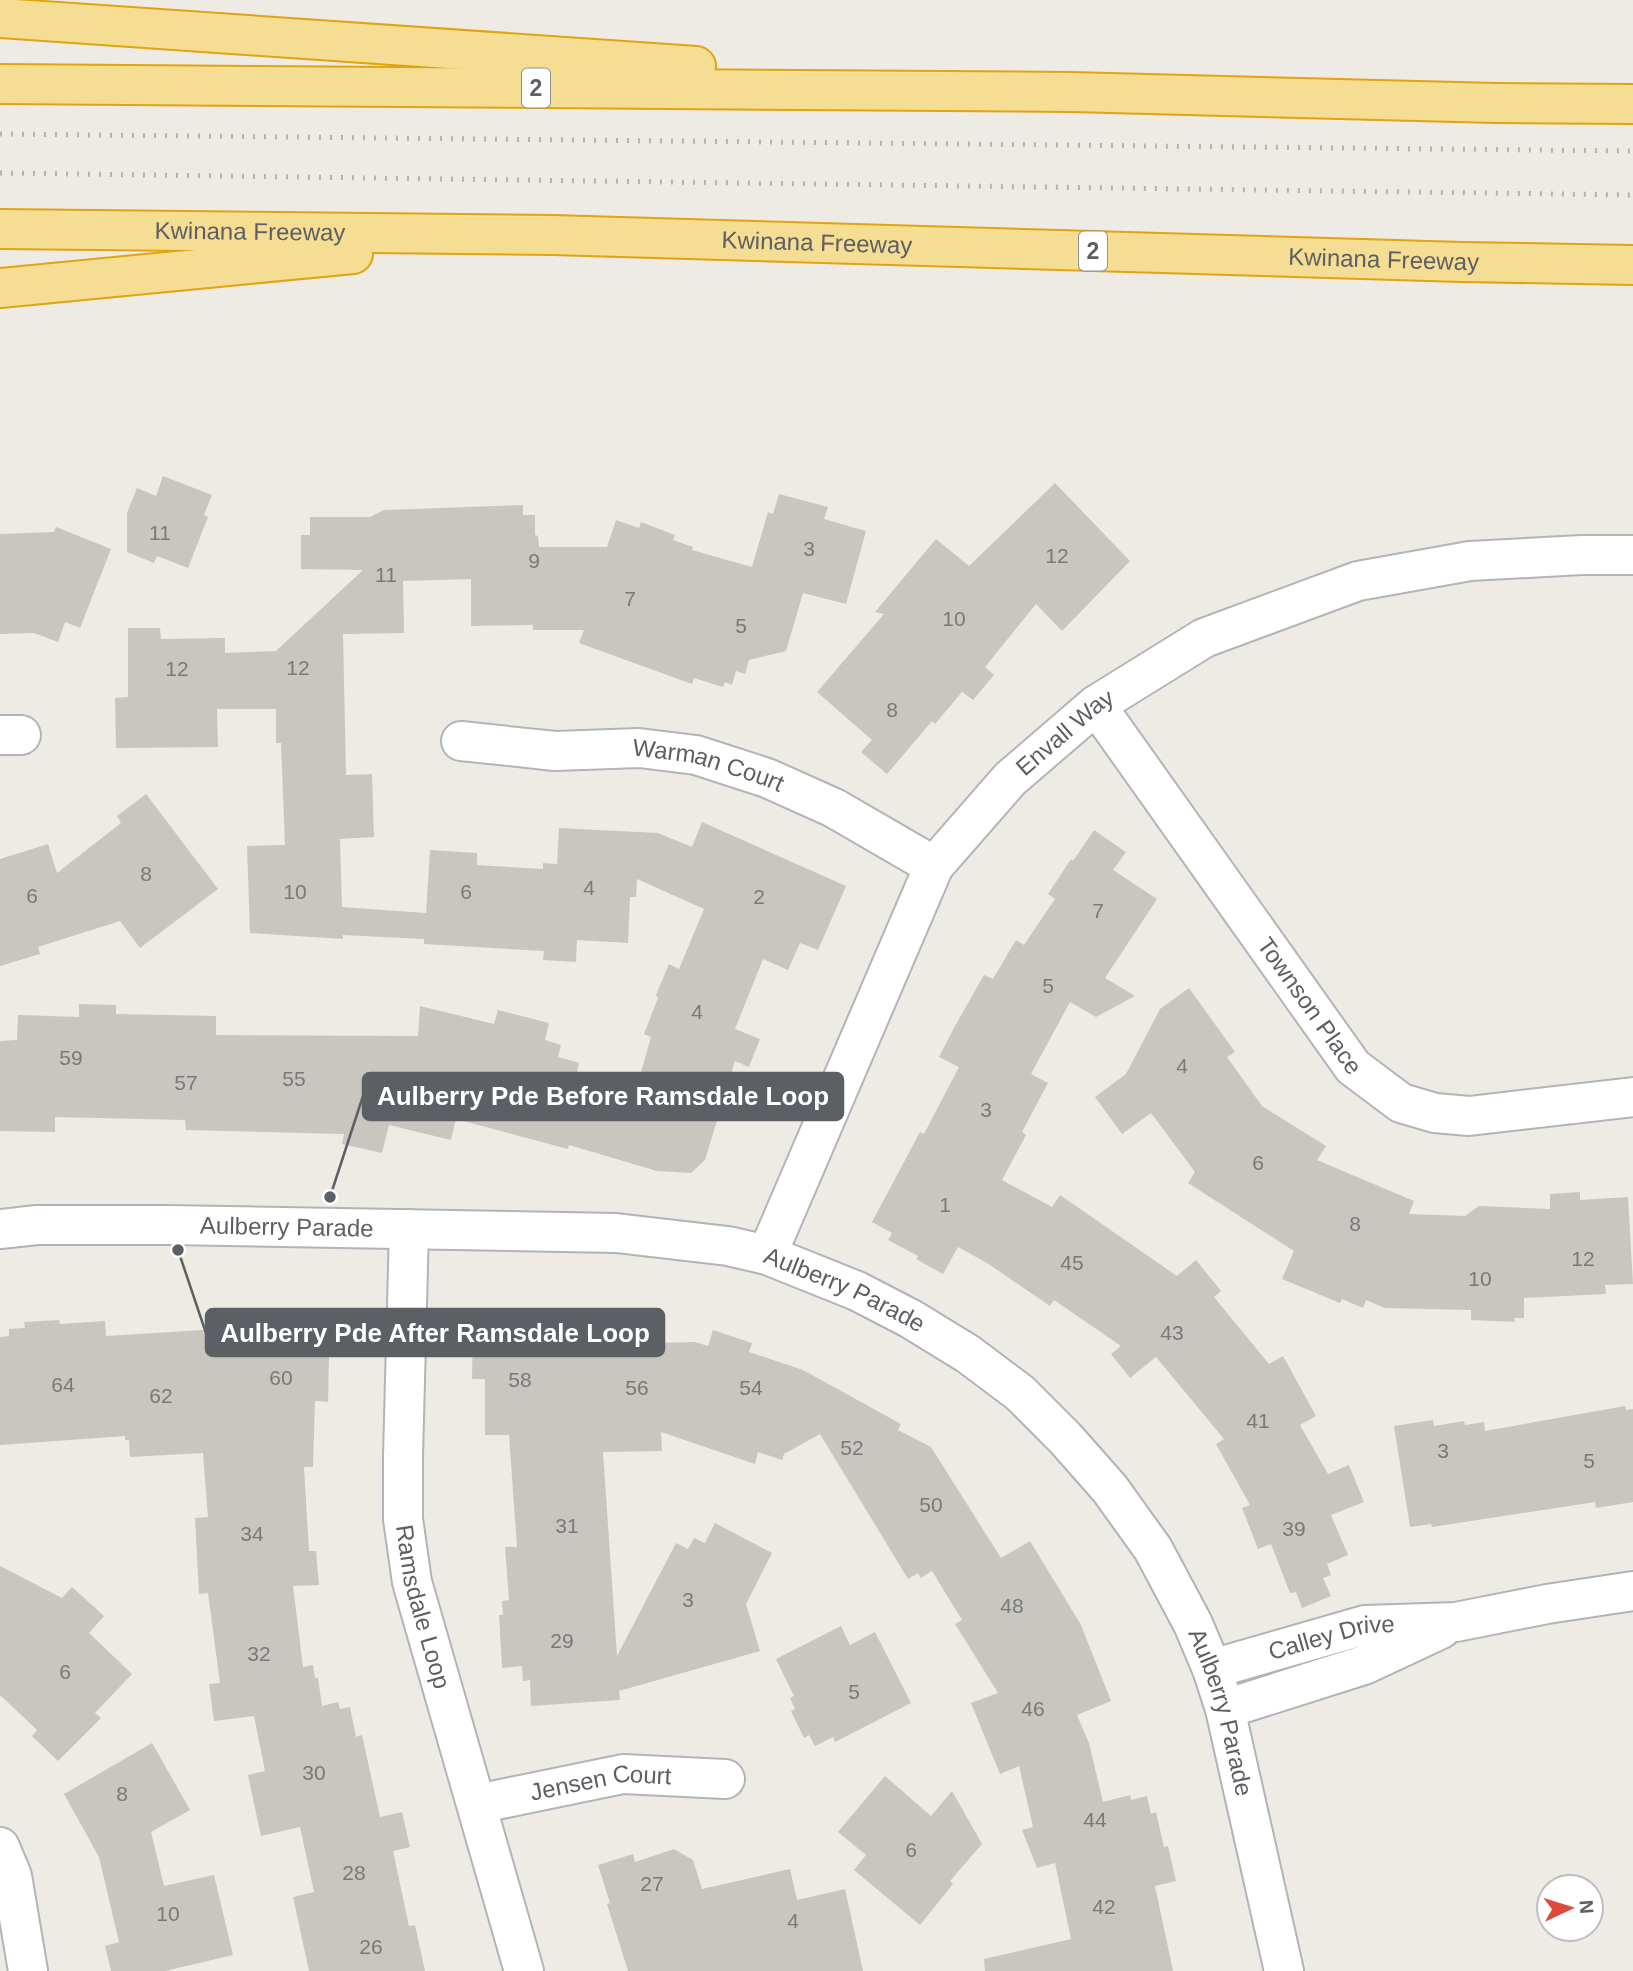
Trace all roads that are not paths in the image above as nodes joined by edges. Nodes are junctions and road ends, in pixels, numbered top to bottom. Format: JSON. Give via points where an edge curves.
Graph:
{"nodes":[{"id":1,"x":0,"y":18,"type":"edge"},
{"id":2,"x":0,"y":84,"type":"edge"},
{"id":3,"x":1072,"y":92,"type":"junction"},
{"id":4,"x":1633,"y":104,"type":"edge"},
{"id":5,"x":0,"y":229,"type":"edge"},
{"id":6,"x":553,"y":236,"type":"junction"},
{"id":7,"x":1633,"y":265,"type":"edge"},
{"id":8,"x":0,"y":288,"type":"edge"},
{"id":9,"x":1633,"y":555,"type":"edge"},
{"id":10,"x":1096,"y":705,"type":"junction"},
{"id":11,"x":461,"y":741,"type":"dead end"},
{"id":12,"x":934,"y":866,"type":"junction"},
{"id":13,"x":1633,"y":1097,"type":"edge"},
{"id":14,"x":0,"y":1229,"type":"edge"},
{"id":15,"x":408,"y":1229,"type":"junction"},
{"id":16,"x":767,"y":1255,"type":"junction"},
{"id":17,"x":1633,"y":1591,"type":"edge"},
{"id":18,"x":1456,"y":1622,"type":"junction"},
{"id":19,"x":1212,"y":1670,"type":"junction"},
{"id":20,"x":1225,"y":1710,"type":"junction"},
{"id":21,"x":725,"y":1779,"type":"dead end"},
{"id":22,"x":477,"y":1804,"type":"junction"},
{"id":23,"x":0,"y":1847,"type":"edge"},
{"id":24,"x":28,"y":1971,"type":"edge"},
{"id":25,"x":524,"y":1971,"type":"edge"},
{"id":26,"x":1284,"y":1971,"type":"edge"}],
"edges":[{"from":1,"to":3,"type":"highway"},
{"from":2,"to":3,"type":"highway","number":"2"},
{"from":3,"to":4,"type":"highway","number":"2"},
{"from":5,"to":6,"type":"highway","name":"Kwinana Freeway","number":"2"},
{"from":6,"to":7,"type":"highway","name":"Kwinana Freeway","number":"2"},
{"from":6,"to":8,"type":"highway"},
{"from":9,"to":10,"type":"street","name":"Envall Way","via":[[1470,561],[1358,581],[1205,638]]},
{"from":10,"to":12,"type":"street","name":"Envall Way","via":[[1010,779]]},
{"from":10,"to":13,"type":"street","name":"Townson Place","via":[[1353,1066],[1401,1103],[1469,1116]]},
{"from":11,"to":12,"type":"street","name":"Warman Court","via":[[555,751],[639,748],[696,755],[767,778],[834,808]]},
{"from":12,"to":16,"type":"street","name":"Envall Way"},
{"from":14,"to":15,"type":"street","name":"Aulberry Parade","via":[[75,1225]]},
{"from":15,"to":16,"type":"street","name":"Aulberry Parade","via":[[616,1233]]},
{"from":15,"to":22,"type":"street","name":"Ramsdale Loop","via":[[404,1519],[412,1582]]},
{"from":16,"to":19,"type":"street","name":"Aulberry Parade","via":[[857,1291],[911,1319],[1020,1393],[1110,1489],[1146,1539]]},
{"from":17,"to":18,"type":"street","name":"Calley Drive"},
{"from":18,"to":19,"type":"street","name":"Calley Drive","via":[[1365,1625]]},
{"from":18,"to":20,"type":"street","name":"Calley Drive","via":[[1364,1665]]},
{"from":19,"to":20,"type":"street","name":"Aulberry Parade"},
{"from":20,"to":26,"type":"street","name":"Aulberry Parade"},
{"from":21,"to":22,"type":"street","name":"Jensen Court","via":[[623,1774]]},
{"from":22,"to":25,"type":"street","name":"Ramsdale Loop"},
{"from":23,"to":24,"type":"street","via":[[12,1876]]}]}
